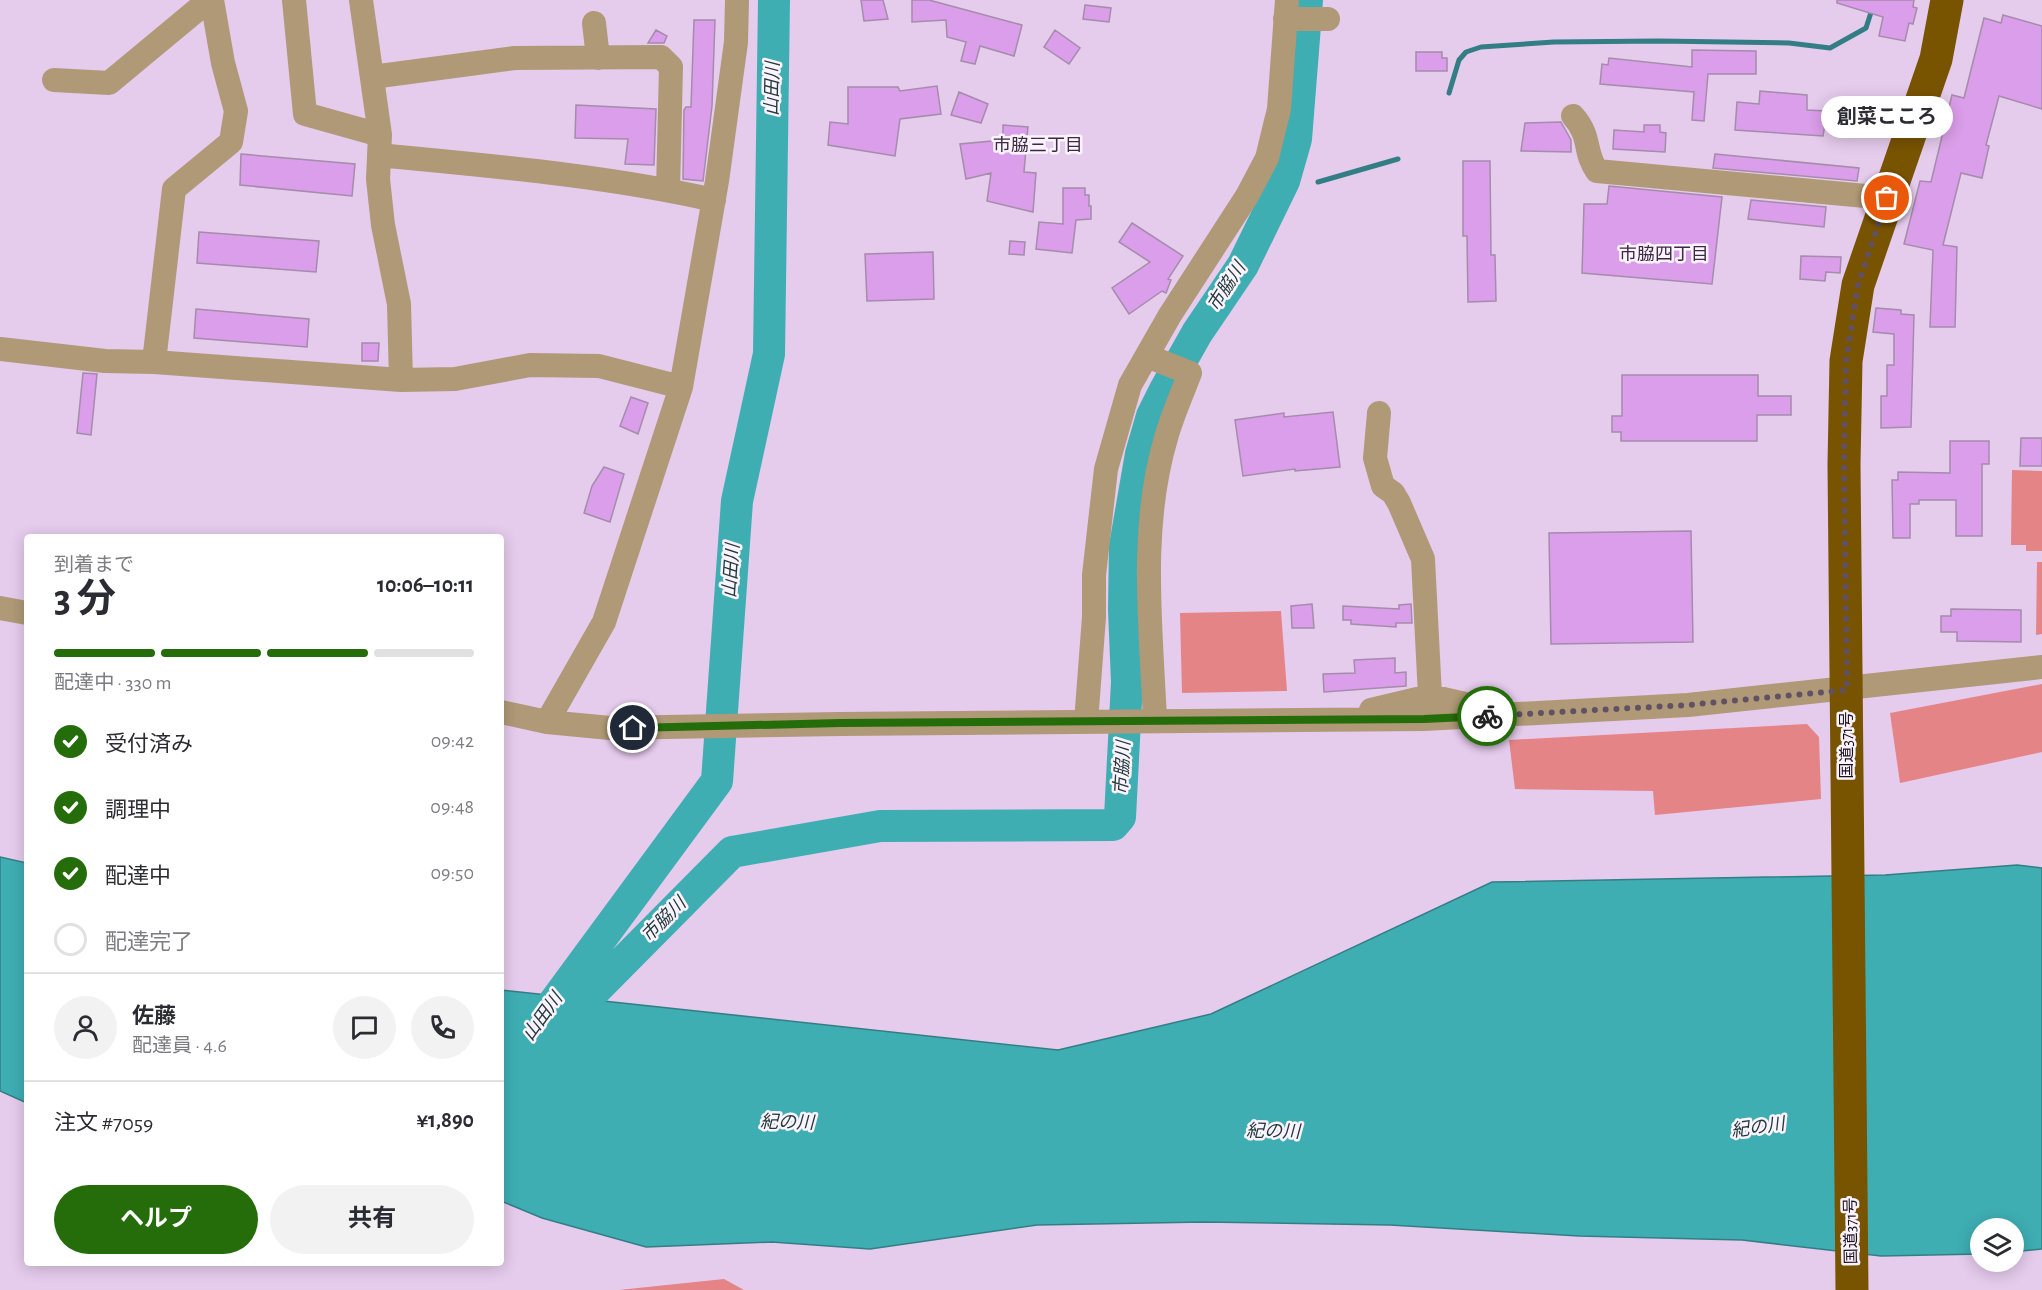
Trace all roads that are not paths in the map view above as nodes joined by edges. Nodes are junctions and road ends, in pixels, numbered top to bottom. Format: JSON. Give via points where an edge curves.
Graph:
{"nodes":[{"id":1,"x":210,"y":0,"type":"edge"},
{"id":2,"x":294,"y":0,"type":"edge"},
{"id":3,"x":361,"y":0,"type":"edge"},
{"id":4,"x":737,"y":0,"type":"edge"},
{"id":5,"x":1947,"y":0,"type":"edge"},
{"id":6,"x":1286,"y":10,"type":"edge"},
{"id":7,"x":1328,"y":20,"type":"dead end"},
{"id":8,"x":594,"y":24,"type":"dead end"},
{"id":9,"x":597,"y":58,"type":"junction"},
{"id":10,"x":372,"y":77,"type":"junction"},
{"id":11,"x":54,"y":80,"type":"dead end"},
{"id":12,"x":1574,"y":116,"type":"dead end"},
{"id":13,"x":379,"y":145,"type":"junction"},
{"id":14,"x":668,"y":189,"type":"junction"},
{"id":15,"x":1887,"y":198,"type":"junction"},
{"id":16,"x":714,"y":200,"type":"junction"},
{"id":17,"x":0,"y":350,"type":"edge"},
{"id":18,"x":1147,"y":356,"type":"junction"},
{"id":19,"x":154,"y":362,"type":"junction"},
{"id":20,"x":401,"y":380,"type":"junction"},
{"id":21,"x":681,"y":387,"type":"junction"},
{"id":22,"x":1379,"y":413,"type":"dead end"},
{"id":23,"x":0,"y":608,"type":"edge"},
{"id":24,"x":24,"y":612,"type":"edge"},
{"id":25,"x":2042,"y":667,"type":"edge"},
{"id":26,"x":1430,"y":696,"type":"junction"},
{"id":27,"x":1847,"y":698,"type":"junction"},
{"id":28,"x":504,"y":713,"type":"edge"},
{"id":29,"x":1515,"y":715,"type":"junction"},
{"id":30,"x":1325,"y":720,"type":"junction"},
{"id":31,"x":1155,"y":721,"type":"junction"},
{"id":32,"x":547,"y":722,"type":"junction"},
{"id":33,"x":1086,"y":722,"type":"junction"},
{"id":34,"x":1852,"y":1290,"type":"edge"}],
"edges":[{"from":1,"to":11,"type":"street","via":[[109,83]]},
{"from":1,"to":19,"type":"street","via":[[236,111],[231,142],[174,189]]},
{"from":2,"to":13,"type":"street","via":[[305,114]]},
{"from":3,"to":10,"type":"street"},
{"from":4,"to":16,"type":"street","via":[[736,42]]},
{"from":5,"to":15,"type":"highway","name":"国道371号","via":[[1936,59]]},
{"from":6,"to":7,"type":"street"},
{"from":6,"to":18,"type":"street","via":[[1279,109],[1267,158]]},
{"from":8,"to":9,"type":"street"},
{"from":9,"to":10,"type":"street","via":[[514,58]]},
{"from":9,"to":14,"type":"street","via":[[661,57],[671,67]]},
{"from":10,"to":13,"type":"street"},
{"from":12,"to":15,"type":"street","via":[[1584,127],[1596,171]]},
{"from":13,"to":14,"type":"street","via":[[510,168]]},
{"from":13,"to":20,"type":"street","via":[[383,225],[399,304]]},
{"from":14,"to":16,"type":"street"},
{"from":15,"to":27,"type":"highway","name":"国道371号","via":[[1858,285],[1846,361]]},
{"from":16,"to":21,"type":"street"},
{"from":17,"to":19,"type":"street"},
{"from":18,"to":31,"type":"street","via":[[1190,373],[1166,438],[1152,517],[1148,570]]},
{"from":18,"to":33,"type":"street","via":[[1130,385],[1106,469],[1094,575]]},
{"from":19,"to":20,"type":"street"},
{"from":20,"to":21,"type":"street","via":[[455,379],[530,365],[599,366]]},
{"from":21,"to":32,"type":"street","via":[[604,622]]},
{"from":22,"to":26,"type":"street","via":[[1375,458],[1383,486],[1393,493],[1411,525],[1423,559]]},
{"from":23,"to":24,"type":"street"},
{"from":25,"to":27,"type":"street"},
{"from":26,"to":29,"type":"street"},
{"from":26,"to":30,"type":"street"},
{"from":27,"to":29,"type":"street"},
{"from":27,"to":34,"type":"highway","name":"国道371号"},
{"from":28,"to":32,"type":"street"},
{"from":29,"to":30,"type":"street"},
{"from":30,"to":31,"type":"street"},
{"from":31,"to":33,"type":"street"},
{"from":32,"to":33,"type":"street","via":[[610,728]]}]}
